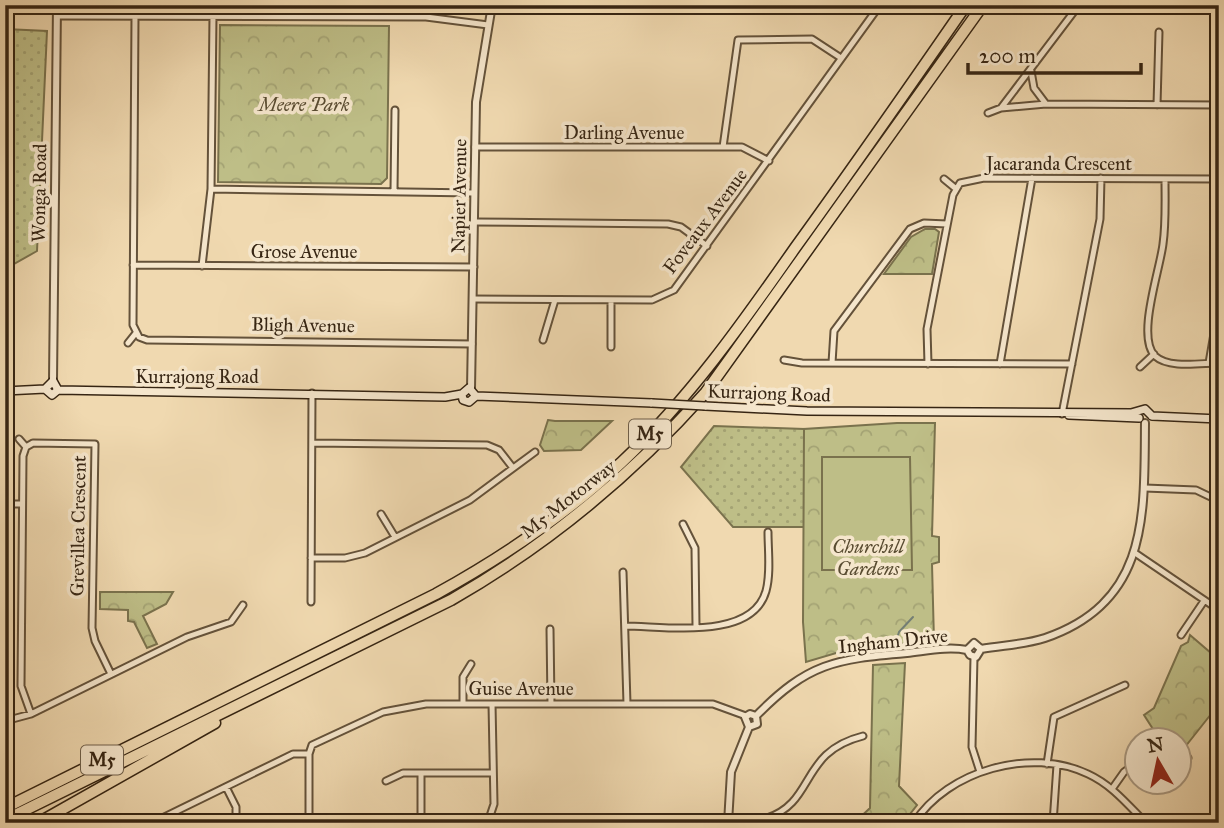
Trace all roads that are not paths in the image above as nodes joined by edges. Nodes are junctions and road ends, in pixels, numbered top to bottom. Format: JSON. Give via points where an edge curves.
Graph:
{"nodes":[{"id":1,"x":57,"y":5,"type":"edge"},
{"id":2,"x":492,"y":5,"type":"edge"},
{"id":3,"x":880,"y":5,"type":"edge"},
{"id":4,"x":966,"y":5,"type":"edge"},
{"id":5,"x":984,"y":5,"type":"edge"},
{"id":6,"x":1079,"y":5,"type":"edge"},
{"id":7,"x":57,"y":16,"type":"junction"},
{"id":8,"x":135,"y":16,"type":"junction"},
{"id":9,"x":213,"y":16,"type":"junction"},
{"id":10,"x":488,"y":24,"type":"junction"},
{"id":11,"x":1159,"y":32,"type":"dead end"},
{"id":12,"x":841,"y":58,"type":"junction"},
{"id":13,"x":1031,"y":71,"type":"junction"},
{"id":14,"x":1046,"y":104,"type":"junction"},
{"id":15,"x":1157,"y":105,"type":"junction"},
{"id":16,"x":1219,"y":105,"type":"edge"},
{"id":17,"x":1001,"y":108,"type":"junction"},
{"id":18,"x":395,"y":110,"type":"dead end"},
{"id":19,"x":988,"y":113,"type":"dead end"},
{"id":20,"x":475,"y":147,"type":"junction"},
{"id":21,"x":723,"y":147,"type":"junction"},
{"id":22,"x":769,"y":161,"type":"junction"},
{"id":23,"x":1032,"y":178,"type":"junction"},
{"id":24,"x":1101,"y":178,"type":"junction"},
{"id":25,"x":944,"y":179,"type":"dead end"},
{"id":26,"x":1165,"y":179,"type":"junction"},
{"id":27,"x":1219,"y":179,"type":"edge"},
{"id":28,"x":955,"y":188,"type":"junction"},
{"id":29,"x":211,"y":189,"type":"junction"},
{"id":30,"x":394,"y":190,"type":"junction"},
{"id":31,"x":474,"y":193,"type":"junction"},
{"id":32,"x":475,"y":222,"type":"junction"},
{"id":33,"x":947,"y":224,"type":"junction"},
{"id":34,"x":707,"y":246,"type":"junction"},
{"id":35,"x":133,"y":265,"type":"junction"},
{"id":36,"x":202,"y":265,"type":"junction"},
{"id":37,"x":474,"y":267,"type":"junction"},
{"id":38,"x":473,"y":299,"type":"junction"},
{"id":39,"x":555,"y":300,"type":"junction"},
{"id":40,"x":611,"y":300,"type":"junction"},
{"id":41,"x":1219,"y":304,"type":"edge"},
{"id":42,"x":136,"y":333,"type":"junction"},
{"id":43,"x":543,"y":340,"type":"dead end"},
{"id":44,"x":128,"y":344,"type":"dead end"},
{"id":45,"x":472,"y":344,"type":"junction"},
{"id":46,"x":611,"y":347,"type":"dead end"},
{"id":47,"x":1154,"y":354,"type":"junction"},
{"id":48,"x":784,"y":359,"type":"dead end"},
{"id":49,"x":832,"y":363,"type":"junction"},
{"id":50,"x":1209,"y":363,"type":"junction"},
{"id":51,"x":1219,"y":363,"type":"edge"},
{"id":52,"x":928,"y":364,"type":"junction"},
{"id":53,"x":1000,"y":364,"type":"junction"},
{"id":54,"x":1072,"y":364,"type":"junction"},
{"id":55,"x":1140,"y":367,"type":"dead end"},
{"id":56,"x":53,"y":381,"type":"junction"},
{"id":57,"x":45,"y":388,"type":"junction"},
{"id":58,"x":58,"y":390,"type":"junction"},
{"id":59,"x":5,"y":391,"type":"edge"},
{"id":60,"x":473,"y":392,"type":"junction"},
{"id":61,"x":312,"y":393,"type":"junction"},
{"id":62,"x":462,"y":394,"type":"junction"},
{"id":63,"x":1062,"y":414,"type":"junction"},
{"id":64,"x":1152,"y":416,"type":"junction"},
{"id":65,"x":1141,"y":418,"type":"junction"},
{"id":66,"x":1219,"y":419,"type":"edge"},
{"id":67,"x":19,"y":439,"type":"dead end"},
{"id":68,"x":312,"y":443,"type":"junction"},
{"id":69,"x":26,"y":447,"type":"junction"},
{"id":70,"x":535,"y":452,"type":"dead end"},
{"id":71,"x":513,"y":468,"type":"junction"},
{"id":72,"x":1145,"y":488,"type":"junction"},
{"id":73,"x":1219,"y":501,"type":"edge"},
{"id":74,"x":5,"y":504,"type":"edge"},
{"id":75,"x":22,"y":504,"type":"junction"},
{"id":76,"x":382,"y":514,"type":"dead end"},
{"id":77,"x":683,"y":524,"type":"dead end"},
{"id":78,"x":768,"y":532,"type":"dead end"},
{"id":79,"x":395,"y":537,"type":"junction"},
{"id":80,"x":1135,"y":553,"type":"junction"},
{"id":81,"x":311,"y":558,"type":"junction"},
{"id":82,"x":623,"y":572,"type":"dead end"},
{"id":83,"x":1204,"y":601,"type":"junction"},
{"id":84,"x":311,"y":602,"type":"dead end"},
{"id":85,"x":243,"y":605,"type":"dead end"},
{"id":86,"x":1219,"y":610,"type":"edge"},
{"id":87,"x":625,"y":626,"type":"junction"},
{"id":88,"x":696,"y":626,"type":"junction"},
{"id":89,"x":550,"y":629,"type":"dead end"},
{"id":90,"x":1181,"y":635,"type":"dead end"},
{"id":91,"x":981,"y":649,"type":"junction"},
{"id":92,"x":967,"y":650,"type":"junction"},
{"id":93,"x":974,"y":657,"type":"junction"},
{"id":94,"x":333,"y":659,"type":"junction"},
{"id":95,"x":471,"y":664,"type":"dead end"},
{"id":96,"x":111,"y":674,"type":"junction"},
{"id":97,"x":1125,"y":685,"type":"dead end"},
{"id":98,"x":463,"y":704,"type":"junction"},
{"id":99,"x":492,"y":704,"type":"junction"},
{"id":100,"x":551,"y":704,"type":"junction"},
{"id":101,"x":627,"y":704,"type":"junction"},
{"id":102,"x":31,"y":714,"type":"junction"},
{"id":103,"x":746,"y":716,"type":"junction"},
{"id":104,"x":756,"y":716,"type":"junction"},
{"id":105,"x":5,"y":721,"type":"edge"},
{"id":106,"x":749,"y":727,"type":"junction"},
{"id":107,"x":863,"y":736,"type":"dead end"},
{"id":108,"x":309,"y":754,"type":"junction"},
{"id":109,"x":1047,"y":764,"type":"junction"},
{"id":110,"x":1057,"y":765,"type":"junction"},
{"id":111,"x":980,"y":772,"type":"junction"},
{"id":112,"x":421,"y":773,"type":"junction"},
{"id":113,"x":493,"y":774,"type":"junction"},
{"id":114,"x":1122,"y":775,"type":"edge"},
{"id":115,"x":386,"y":780,"type":"dead end"},
{"id":116,"x":226,"y":787,"type":"junction"},
{"id":117,"x":1112,"y":789,"type":"junction"},
{"id":118,"x":5,"y":808,"type":"edge"},
{"id":119,"x":421,"y":816,"type":"dead end"},
{"id":120,"x":491,"y":816,"type":"dead end"},
{"id":121,"x":5,"y":820,"type":"edge"},
{"id":122,"x":164,"y":820,"type":"edge"},
{"id":123,"x":729,"y":821,"type":"edge"},
{"id":124,"x":40,"y":823,"type":"edge"},
{"id":125,"x":152,"y":823,"type":"edge"},
{"id":126,"x":236,"y":823,"type":"edge"},
{"id":127,"x":309,"y":823,"type":"edge"},
{"id":128,"x":914,"y":823,"type":"edge"},
{"id":129,"x":1053,"y":823,"type":"edge"},
{"id":130,"x":1146,"y":823,"type":"edge"}],
"edges":[{"from":1,"to":7,"type":"street","name":"Wonga Road"},
{"from":2,"to":10,"type":"street","name":"Napier Avenue"},
{"from":3,"to":12,"type":"street","name":"Foveaux Avenue"},
{"from":4,"to":118,"type":"highway","name":"M5 Motorway","number":"M5","via":[[694,386],[641,444],[570,508],[436,594]]},
{"from":5,"to":94,"type":"highway","name":"M5 Motorway","number":"M5","via":[[746,341],[659,444],[590,506],[509,565],[451,600]]},
{"from":6,"to":13,"type":"street"},
{"from":7,"to":8,"type":"street"},
{"from":7,"to":56,"type":"street","name":"Wonga Road"},
{"from":8,"to":9,"type":"street"},
{"from":8,"to":35,"type":"street"},
{"from":9,"to":10,"type":"street","via":[[442,18]]},
{"from":9,"to":29,"type":"street"},
{"from":10,"to":20,"type":"street","name":"Napier Avenue"},
{"from":11,"to":15,"type":"street"},
{"from":12,"to":21,"type":"street","via":[[813,39],[738,40]]},
{"from":12,"to":22,"type":"street","name":"Foveaux Avenue"},
{"from":13,"to":14,"type":"street","via":[[1034,88]]},
{"from":13,"to":17,"type":"street"},
{"from":14,"to":15,"type":"street"},
{"from":14,"to":17,"type":"street"},
{"from":15,"to":16,"type":"street"},
{"from":17,"to":19,"type":"street"},
{"from":18,"to":30,"type":"street"},
{"from":20,"to":21,"type":"street","name":"Darling Avenue"},
{"from":20,"to":31,"type":"street","name":"Napier Avenue"},
{"from":21,"to":22,"type":"street","name":"Darling Avenue","via":[[747,148]]},
{"from":22,"to":34,"type":"street","name":"Foveaux Avenue"},
{"from":23,"to":24,"type":"street","name":"Jacaranda Crescent"},
{"from":23,"to":28,"type":"street","name":"Jacaranda Crescent","via":[[984,178]]},
{"from":23,"to":53,"type":"street"},
{"from":24,"to":26,"type":"street","name":"Jacaranda Crescent"},
{"from":24,"to":54,"type":"street","via":[[1100,219]]},
{"from":25,"to":28,"type":"street"},
{"from":26,"to":27,"type":"street","name":"Jacaranda Crescent"},
{"from":26,"to":47,"type":"street","via":[[1163,246],[1147,337]]},
{"from":28,"to":33,"type":"street"},
{"from":29,"to":30,"type":"street"},
{"from":29,"to":36,"type":"street"},
{"from":30,"to":31,"type":"street"},
{"from":31,"to":32,"type":"street","name":"Napier Avenue"},
{"from":32,"to":34,"type":"street","via":[[668,224],[681,227]]},
{"from":32,"to":37,"type":"street","name":"Napier Avenue"},
{"from":33,"to":49,"type":"street","via":[[924,223],[910,229],[834,331]]},
{"from":33,"to":52,"type":"street","via":[[927,329]]},
{"from":34,"to":40,"type":"street","name":"Foveaux Avenue","via":[[674,290],[661,298]]},
{"from":35,"to":36,"type":"street","name":"Grose Avenue"},
{"from":35,"to":42,"type":"street"},
{"from":36,"to":37,"type":"street","name":"Grose Avenue"},
{"from":37,"to":38,"type":"street","name":"Napier Avenue"},
{"from":38,"to":39,"type":"street","name":"Foveaux Avenue"},
{"from":38,"to":45,"type":"street","name":"Napier Avenue"},
{"from":39,"to":40,"type":"street","name":"Foveaux Avenue"},
{"from":39,"to":43,"type":"street"},
{"from":40,"to":46,"type":"street"},
{"from":41,"to":50,"type":"street"},
{"from":42,"to":44,"type":"street"},
{"from":42,"to":45,"type":"street","name":"Bligh Avenue","via":[[147,340]]},
{"from":45,"to":60,"type":"street","name":"Napier Avenue"},
{"from":47,"to":50,"type":"street","via":[[1169,363]]},
{"from":47,"to":55,"type":"street"},
{"from":48,"to":49,"type":"street"},
{"from":49,"to":52,"type":"street"},
{"from":50,"to":51,"type":"street"},
{"from":52,"to":53,"type":"street"},
{"from":53,"to":54,"type":"street"},
{"from":54,"to":63,"type":"street"},
{"from":56,"to":57,"type":"main road"},
{"from":56,"to":58,"type":"main road"},
{"from":57,"to":58,"type":"main road","name":"Kurrajong Road","via":[[52,395]]},
{"from":57,"to":59,"type":"main road"},
{"from":58,"to":61,"type":"main road","name":"Kurrajong Road"},
{"from":60,"to":62,"type":"main road"},
{"from":60,"to":62,"type":"main road","name":"Kurrajong Road","via":[[469,402]]},
{"from":60,"to":63,"type":"main road","name":"Kurrajong Road","bridge":true,"via":[[807,411]]},
{"from":61,"to":62,"type":"main road","name":"Kurrajong Road"},
{"from":61,"to":68,"type":"street"},
{"from":63,"to":65,"type":"main road","name":"Kurrajong Road"},
{"from":64,"to":65,"type":"main road"},
{"from":64,"to":65,"type":"main road","name":"Kurrajong Road","via":[[1147,409]]},
{"from":64,"to":66,"type":"main road"},
{"from":65,"to":72,"type":"street"},
{"from":67,"to":69,"type":"street"},
{"from":68,"to":71,"type":"street","via":[[487,444]]},
{"from":68,"to":81,"type":"street"},
{"from":69,"to":75,"type":"street"},
{"from":69,"to":96,"type":"street","name":"Grevillea Crescent","via":[[36,443],[94,444],[92,628]]},
{"from":70,"to":71,"type":"street"},
{"from":71,"to":79,"type":"street","via":[[467,501]]},
{"from":72,"to":73,"type":"street","via":[[1196,489]]},
{"from":72,"to":80,"type":"street"},
{"from":74,"to":75,"type":"street"},
{"from":75,"to":102,"type":"street","via":[[21,686]]},
{"from":76,"to":79,"type":"street"},
{"from":77,"to":88,"type":"street","via":[[695,548]]},
{"from":78,"to":88,"type":"street","via":[[768,583],[758,607],[740,622]]},
{"from":79,"to":81,"type":"street","via":[[353,557]]},
{"from":80,"to":83,"type":"street"},
{"from":80,"to":91,"type":"street","via":[[1111,593],[1077,622],[1035,641]]},
{"from":81,"to":84,"type":"street"},
{"from":82,"to":87,"type":"street"},
{"from":83,"to":86,"type":"street"},
{"from":83,"to":90,"type":"street"},
{"from":85,"to":96,"type":"street","via":[[231,622],[187,637]]},
{"from":87,"to":88,"type":"street"},
{"from":87,"to":101,"type":"street"},
{"from":89,"to":100,"type":"street"},
{"from":91,"to":92,"type":"street","name":"Ingham Drive","via":[[974,643]]},
{"from":91,"to":93,"type":"street"},
{"from":92,"to":93,"type":"street"},
{"from":92,"to":104,"type":"street","name":"Ingham Drive","via":[[839,661],[786,687]]},
{"from":93,"to":111,"type":"street","via":[[972,747]]},
{"from":94,"to":121,"type":"highway","name":"M5 Motorway","number":"M5"},
{"from":94,"to":124,"type":"highway"},
{"from":95,"to":98,"type":"street","via":[[463,677]]},
{"from":96,"to":102,"type":"street"},
{"from":97,"to":109,"type":"street","via":[[1054,717]]},
{"from":98,"to":99,"type":"street","name":"Guise Avenue"},
{"from":98,"to":108,"type":"street","name":"Guise Avenue","via":[[390,709],[316,742]]},
{"from":99,"to":100,"type":"street","name":"Guise Avenue"},
{"from":99,"to":113,"type":"street"},
{"from":100,"to":101,"type":"street","name":"Guise Avenue"},
{"from":101,"to":103,"type":"street","name":"Guise Avenue","via":[[713,704]]},
{"from":102,"to":105,"type":"street"},
{"from":103,"to":104,"type":"street"},
{"from":103,"to":106,"type":"street"},
{"from":104,"to":106,"type":"street","name":"Ingham Drive","via":[[757,724]]},
{"from":106,"to":123,"type":"street","via":[[731,772]]},
{"from":107,"to":123,"type":"street","via":[[827,751],[785,809],[768,817]]},
{"from":108,"to":116,"type":"street","via":[[293,754]]},
{"from":108,"to":127,"type":"street"},
{"from":109,"to":110,"type":"street"},
{"from":109,"to":111,"type":"street"},
{"from":110,"to":117,"type":"street","via":[[1082,771]]},
{"from":110,"to":129,"type":"street"},
{"from":111,"to":128,"type":"street","via":[[946,791]]},
{"from":112,"to":113,"type":"street"},
{"from":112,"to":115,"type":"street","via":[[397,774]]},
{"from":112,"to":119,"type":"street"},
{"from":113,"to":120,"type":"street"},
{"from":114,"to":117,"type":"street"},
{"from":116,"to":122,"type":"street"},
{"from":116,"to":126,"type":"street","via":[[236,807]]},
{"from":117,"to":130,"type":"street"},
{"from":122,"to":125,"type":"street"}]}
